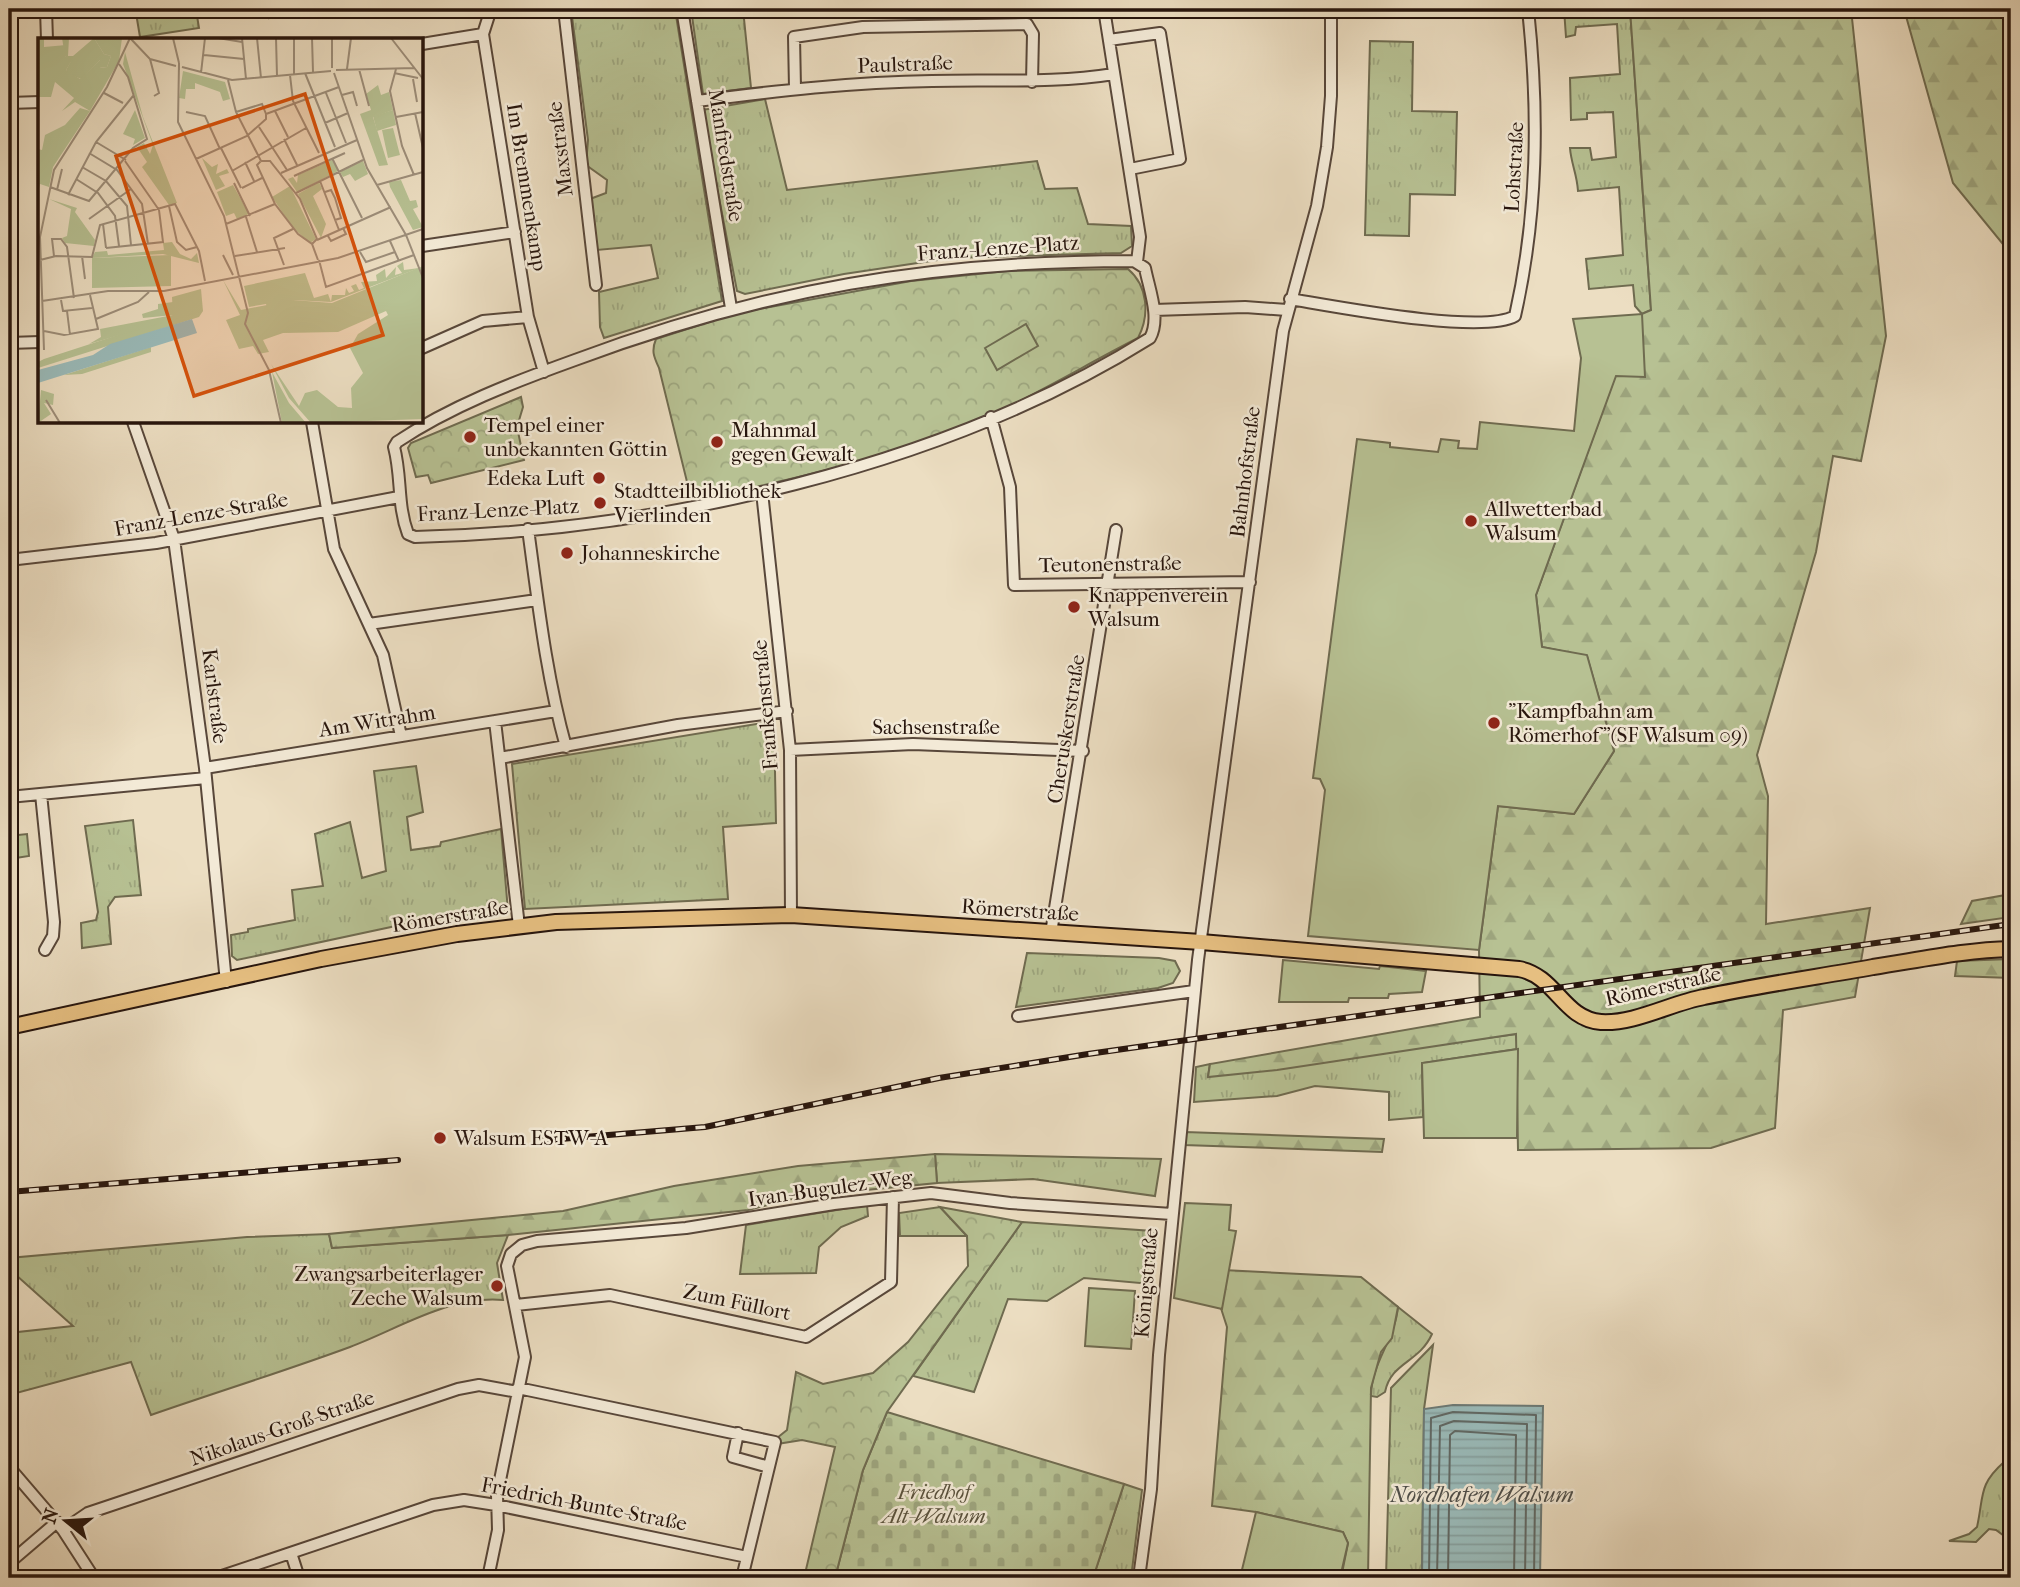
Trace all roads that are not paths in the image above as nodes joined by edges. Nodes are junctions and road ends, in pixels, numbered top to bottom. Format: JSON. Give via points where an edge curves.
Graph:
{"nodes":[{"id":1,"x":46,"y":9,"type":"edge"},
{"id":2,"x":491,"y":9,"type":"edge"},
{"id":3,"x":564,"y":9,"type":"edge"},
{"id":4,"x":682,"y":9,"type":"edge"},
{"id":5,"x":1104,"y":9,"type":"edge"},
{"id":6,"x":1331,"y":9,"type":"edge"},
{"id":7,"x":1528,"y":9,"type":"edge"},
{"id":8,"x":483,"y":34,"type":"junction"},
{"id":9,"x":47,"y":38,"type":"edge"},
{"id":10,"x":1109,"y":40,"type":"junction"},
{"id":11,"x":424,"y":44,"type":"edge"},
{"id":12,"x":1114,"y":74,"type":"junction"},
{"id":13,"x":1032,"y":82,"type":"junction"},
{"id":14,"x":795,"y":88,"type":"junction"},
{"id":15,"x":697,"y":101,"type":"junction"},
{"id":16,"x":38,"y":102,"type":"edge"},
{"id":17,"x":9,"y":103,"type":"edge"},
{"id":18,"x":1130,"y":169,"type":"junction"},
{"id":19,"x":515,"y":232,"type":"junction"},
{"id":20,"x":424,"y":246,"type":"edge"},
{"id":21,"x":1137,"y":262,"type":"junction"},
{"id":22,"x":596,"y":285,"type":"dead end"},
{"id":23,"x":1288,"y":305,"type":"junction"},
{"id":24,"x":732,"y":308,"type":"junction"},
{"id":25,"x":1154,"y":310,"type":"junction"},
{"id":26,"x":528,"y":317,"type":"junction"},
{"id":27,"x":38,"y":342,"type":"edge"},
{"id":28,"x":9,"y":343,"type":"edge"},
{"id":29,"x":424,"y":347,"type":"edge"},
{"id":30,"x":544,"y":372,"type":"junction"},
{"id":31,"x":991,"y":418,"type":"junction"},
{"id":32,"x":135,"y":424,"type":"edge"},
{"id":33,"x":312,"y":424,"type":"edge"},
{"id":34,"x":762,"y":492,"type":"junction"},
{"id":35,"x":398,"y":497,"type":"junction"},
{"id":36,"x":327,"y":511,"type":"junction"},
{"id":37,"x":528,"y":529,"type":"junction"},
{"id":38,"x":1116,"y":530,"type":"dead end"},
{"id":39,"x":174,"y":539,"type":"junction"},
{"id":40,"x":9,"y":560,"type":"edge"},
{"id":41,"x":1250,"y":582,"type":"junction"},
{"id":42,"x":1109,"y":583,"type":"junction"},
{"id":43,"x":537,"y":600,"type":"junction"},
{"id":44,"x":369,"y":624,"type":"junction"},
{"id":45,"x":556,"y":711,"type":"junction"},
{"id":46,"x":786,"y":711,"type":"junction"},
{"id":47,"x":495,"y":721,"type":"junction"},
{"id":48,"x":401,"y":736,"type":"junction"},
{"id":49,"x":566,"y":747,"type":"junction"},
{"id":50,"x":790,"y":750,"type":"junction"},
{"id":51,"x":1083,"y":751,"type":"junction"},
{"id":52,"x":500,"y":758,"type":"junction"},
{"id":53,"x":205,"y":773,"type":"junction"},
{"id":54,"x":41,"y":794,"type":"junction"},
{"id":55,"x":9,"y":797,"type":"edge"},
{"id":56,"x":791,"y":915,"type":"junction"},
{"id":57,"x":519,"y":926,"type":"junction"},
{"id":58,"x":1051,"y":933,"type":"junction"},
{"id":59,"x":1201,"y":942,"type":"junction"},
{"id":60,"x":2011,"y":949,"type":"edge"},
{"id":61,"x":45,"y":950,"type":"dead end"},
{"id":62,"x":226,"y":982,"type":"junction"},
{"id":63,"x":1194,"y":992,"type":"junction"},
{"id":64,"x":1018,"y":1016,"type":"dead end"},
{"id":65,"x":9,"y":1027,"type":"edge"},
{"id":66,"x":894,"y":1197,"type":"junction"},
{"id":67,"x":1172,"y":1214,"type":"junction"},
{"id":68,"x":516,"y":1305,"type":"junction"},
{"id":69,"x":518,"y":1390,"type":"junction"},
{"id":70,"x":738,"y":1433,"type":"junction"},
{"id":71,"x":9,"y":1467,"type":"edge"},
{"id":72,"x":769,"y":1467,"type":"junction"},
{"id":73,"x":496,"y":1505,"type":"junction"},
{"id":74,"x":60,"y":1526,"type":"junction"},
{"id":75,"x":291,"y":1553,"type":"junction"},
{"id":76,"x":747,"y":1557,"type":"junction"},
{"id":77,"x":9,"y":1563,"type":"edge"},
{"id":78,"x":94,"y":1578,"type":"edge"},
{"id":79,"x":215,"y":1578,"type":"edge"},
{"id":80,"x":299,"y":1578,"type":"edge"},
{"id":81,"x":488,"y":1578,"type":"edge"},
{"id":82,"x":742,"y":1578,"type":"edge"},
{"id":83,"x":1139,"y":1578,"type":"edge"}],
"edges":[{"from":1,"to":9,"type":"street"},
{"from":2,"to":8,"type":"street","name":"Im Bremmenkamp"},
{"from":3,"to":22,"type":"street","name":"Maxstraße"},
{"from":4,"to":15,"type":"street","name":"Manfredstraße"},
{"from":5,"to":10,"type":"street"},
{"from":6,"to":23,"type":"street","name":"Bahnhofstraße","via":[[1326,147],[1317,206]]},
{"from":7,"to":23,"type":"street","name":"Lohstraße","via":[[1536,108],[1534,193],[1515,316],[1506,321],[1449,320]]},
{"from":8,"to":11,"type":"street"},
{"from":8,"to":19,"type":"street","name":"Im Bremmenkamp"},
{"from":10,"to":12,"type":"street"},
{"from":10,"to":18,"type":"street","via":[[1160,33],[1180,159]]},
{"from":12,"to":13,"type":"street","name":"Paulstraße"},
{"from":12,"to":18,"type":"street"},
{"from":13,"to":14,"type":"street","name":"Paulstraße","via":[[933,81]]},
{"from":13,"to":14,"type":"street","via":[[1032,34],[1027,24],[876,26],[794,37]]},
{"from":14,"to":15,"type":"street","name":"Paulstraße"},
{"from":15,"to":24,"type":"street","name":"Manfredstraße"},
{"from":16,"to":17,"type":"street"},
{"from":18,"to":21,"type":"street","via":[[1141,247]]},
{"from":19,"to":20,"type":"street"},
{"from":19,"to":26,"type":"street","name":"Im Bremmenkamp"},
{"from":21,"to":24,"type":"street","name":"Franz-Lenze-Platz","via":[[1004,263],[912,272]]},
{"from":21,"to":25,"type":"street","name":"Franz-Lenze-Platz","via":[[1145,268]]},
{"from":23,"to":25,"type":"street"},
{"from":23,"to":41,"type":"street","name":"Bahnhofstraße"},
{"from":24,"to":30,"type":"street","name":"Franz-Lenze-Platz"},
{"from":25,"to":31,"type":"street","name":"Franz-Lenze-Platz","via":[[1150,338]]},
{"from":26,"to":29,"type":"street","via":[[482,321]]},
{"from":26,"to":30,"type":"street","name":"Im Bremmenkamp"},
{"from":27,"to":28,"type":"street"},
{"from":30,"to":35,"type":"street","name":"Franz-Lenze-Platz","via":[[397,442]]},
{"from":31,"to":34,"type":"street","name":"Franz-Lenze-Platz","via":[[863,464]]},
{"from":31,"to":42,"type":"street","name":"Teutonenstraße","via":[[1010,487],[1014,585]]},
{"from":32,"to":39,"type":"street","name":"Karlstraße"},
{"from":33,"to":36,"type":"street"},
{"from":34,"to":37,"type":"street","name":"Franz-Lenze-Platz","via":[[589,524]]},
{"from":34,"to":46,"type":"street","name":"Frankenstraße"},
{"from":35,"to":36,"type":"street","name":"Franz-Lenze-Straße"},
{"from":35,"to":37,"type":"street","name":"Franz-Lenze-Platz","via":[[411,536]]},
{"from":36,"to":39,"type":"street","name":"Franz-Lenze-Straße"},
{"from":36,"to":44,"type":"street","via":[[334,549]]},
{"from":37,"to":43,"type":"street"},
{"from":38,"to":42,"type":"street","name":"Cheruskerstraße"},
{"from":39,"to":40,"type":"street","name":"Franz-Lenze-Straße"},
{"from":39,"to":53,"type":"street","name":"Karlstraße"},
{"from":41,"to":42,"type":"street","name":"Teutonenstraße"},
{"from":41,"to":59,"type":"street","name":"Bahnhofstraße"},
{"from":42,"to":51,"type":"street","name":"Cheruskerstraße"},
{"from":43,"to":44,"type":"street"},
{"from":43,"to":45,"type":"street"},
{"from":44,"to":48,"type":"street","via":[[390,676]]},
{"from":45,"to":47,"type":"street","name":"Am Witrahm"},
{"from":45,"to":49,"type":"street"},
{"from":46,"to":49,"type":"street","via":[[678,725]]},
{"from":46,"to":50,"type":"street","name":"Frankenstraße"},
{"from":47,"to":48,"type":"street","name":"Am Witrahm"},
{"from":47,"to":52,"type":"street"},
{"from":48,"to":53,"type":"street","name":"Am Witrahm"},
{"from":49,"to":52,"type":"street"},
{"from":50,"to":51,"type":"street","name":"Sachsenstraße","via":[[913,744]]},
{"from":50,"to":56,"type":"street","name":"Frankenstraße"},
{"from":51,"to":58,"type":"street","name":"Cheruskerstraße"},
{"from":52,"to":57,"type":"street"},
{"from":53,"to":54,"type":"street","name":"Am Witrahm"},
{"from":53,"to":62,"type":"street","name":"Karlstraße"},
{"from":54,"to":55,"type":"street","name":"Am Witrahm"},
{"from":54,"to":61,"type":"street","via":[[54,920],[53,936]]},
{"from":56,"to":57,"type":"main road","name":"Römerstraße","via":[[676,916]]},
{"from":56,"to":58,"type":"main road","name":"Römerstraße"},
{"from":57,"to":62,"type":"main road","name":"Römerstraße","via":[[416,941]]},
{"from":58,"to":59,"type":"main road","name":"Römerstraße"},
{"from":59,"to":60,"type":"main road","name":"Römerstraße","via":[[1530,971],[1545,980],[1571,1010],[1598,1022],[1632,1018],[1703,997],[1916,960]]},
{"from":59,"to":63,"type":"street","name":"Königstraße"},
{"from":62,"to":65,"type":"main road","name":"Römerstraße"},
{"from":63,"to":64,"type":"street"},
{"from":63,"to":67,"type":"street","name":"Königstraße"},
{"from":66,"to":67,"type":"street","name":"Ivan-Bugulez-Weg","via":[[950,1194],[1010,1203]]},
{"from":66,"to":68,"type":"street","name":"Ivan-Bugulez-Weg","via":[[686,1228],[522,1245],[510,1254],[507,1266]]},
{"from":66,"to":68,"type":"street","name":"Zum Füllort","via":[[891,1282],[806,1337],[610,1295]]},
{"from":67,"to":83,"type":"street","name":"Königstraße","via":[[1151,1489]]},
{"from":68,"to":69,"type":"street","via":[[525,1357]]},
{"from":69,"to":70,"type":"street","name":"Nikolaus-Groß-Straße"},
{"from":69,"to":73,"type":"street"},
{"from":69,"to":74,"type":"street","name":"Nikolaus-Groß-Straße","via":[[469,1385]]},
{"from":70,"to":72,"type":"street","via":[[733,1457]]},
{"from":70,"to":72,"type":"street","name":"Nikolaus-Groß-Straße","via":[[775,1442]]},
{"from":71,"to":74,"type":"street"},
{"from":72,"to":76,"type":"street"},
{"from":73,"to":75,"type":"street","name":"Friedrich-Bunte-Straße","via":[[464,1500],[433,1505]]},
{"from":73,"to":76,"type":"street","name":"Friedrich-Bunte-Straße"},
{"from":73,"to":81,"type":"street","via":[[498,1530]]},
{"from":74,"to":77,"type":"street","name":"Nikolaus-Groß-Straße"},
{"from":74,"to":78,"type":"street"},
{"from":75,"to":79,"type":"street","name":"Friedrich-Bunte-Straße"},
{"from":75,"to":80,"type":"street"},
{"from":76,"to":82,"type":"street"}]}
